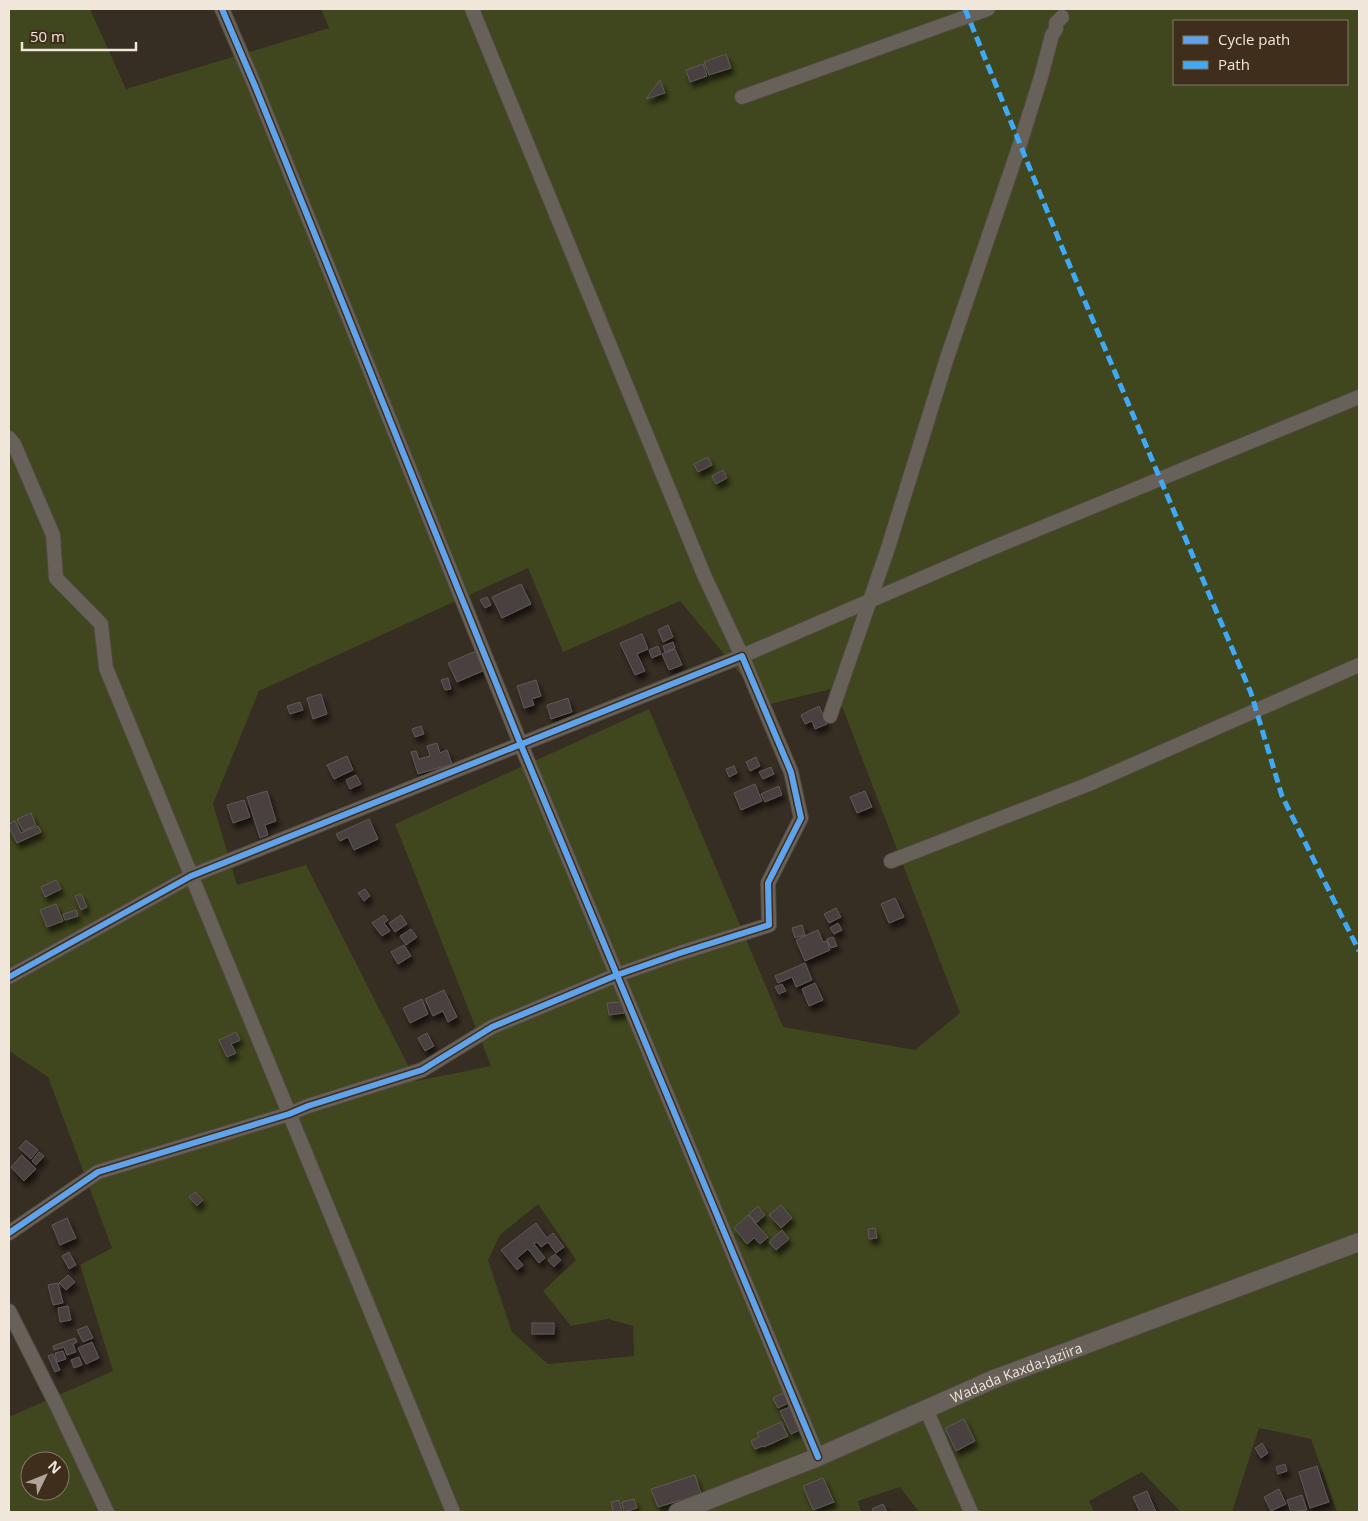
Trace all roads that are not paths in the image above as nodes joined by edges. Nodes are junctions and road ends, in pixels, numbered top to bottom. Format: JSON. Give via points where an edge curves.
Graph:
{"nodes":[{"id":1,"x":222,"y":9,"type":"edge"},
{"id":2,"x":472,"y":9,"type":"edge"},
{"id":3,"x":988,"y":9,"type":"edge"},
{"id":4,"x":1062,"y":16,"type":"dead end"},
{"id":5,"x":742,"y":97,"type":"dead end"},
{"id":6,"x":1359,"y":397,"type":"edge"},
{"id":7,"x":9,"y":438,"type":"edge"},
{"id":8,"x":869,"y":601,"type":"junction"},
{"id":9,"x":742,"y":656,"type":"junction"},
{"id":10,"x":1359,"y":665,"type":"edge"},
{"id":11,"x":830,"y":716,"type":"dead end"},
{"id":12,"x":522,"y":744,"type":"junction"},
{"id":13,"x":891,"y":861,"type":"dead end"},
{"id":14,"x":191,"y":876,"type":"junction"},
{"id":15,"x":782,"y":918,"type":"dead end"},
{"id":16,"x":769,"y":925,"type":"junction"},
{"id":17,"x":617,"y":975,"type":"junction"},
{"id":18,"x":9,"y":977,"type":"edge"},
{"id":19,"x":289,"y":1114,"type":"junction"},
{"id":20,"x":9,"y":1233,"type":"edge"},
{"id":21,"x":1359,"y":1242,"type":"edge"},
{"id":22,"x":9,"y":1311,"type":"edge"},
{"id":23,"x":926,"y":1409,"type":"junction"},
{"id":24,"x":818,"y":1456,"type":"junction"},
{"id":25,"x":107,"y":1512,"type":"edge"},
{"id":26,"x":453,"y":1512,"type":"edge"},
{"id":27,"x":678,"y":1512,"type":"edge"},
{"id":28,"x":971,"y":1512,"type":"edge"}],
"edges":[{"from":1,"to":12,"type":"street"},
{"from":2,"to":9,"type":"street","via":[[704,575]]},
{"from":3,"to":5,"type":"street"},
{"from":4,"to":8,"type":"street","via":[[1052,35],[1020,144]]},
{"from":6,"to":8,"type":"street"},
{"from":7,"to":14,"type":"street","via":[[53,535],[56,578],[101,624],[106,668]]},
{"from":8,"to":9,"type":"street"},
{"from":8,"to":11,"type":"street"},
{"from":9,"to":12,"type":"street"},
{"from":9,"to":16,"type":"street","via":[[791,772],[801,818],[768,883]]},
{"from":10,"to":13,"type":"street","via":[[1089,784]]},
{"from":12,"to":14,"type":"street"},
{"from":12,"to":17,"type":"street"},
{"from":14,"to":18,"type":"street"},
{"from":14,"to":19,"type":"street"},
{"from":15,"to":16,"type":"street"},
{"from":16,"to":17,"type":"street"},
{"from":17,"to":19,"type":"street","via":[[492,1027],[422,1070]]},
{"from":17,"to":24,"type":"street"},
{"from":19,"to":20,"type":"street","via":[[98,1172]]},
{"from":19,"to":26,"type":"street"},
{"from":21,"to":23,"type":"street","name":"Wadada Kaxda-Jaziira","via":[[994,1379]]},
{"from":22,"to":25,"type":"street"},
{"from":23,"to":24,"type":"street","name":"Wadada Kaxda-Jaziira"},
{"from":23,"to":28,"type":"street"},
{"from":24,"to":27,"type":"street","name":"Wadada Kaxda-Jaziira"}]}
